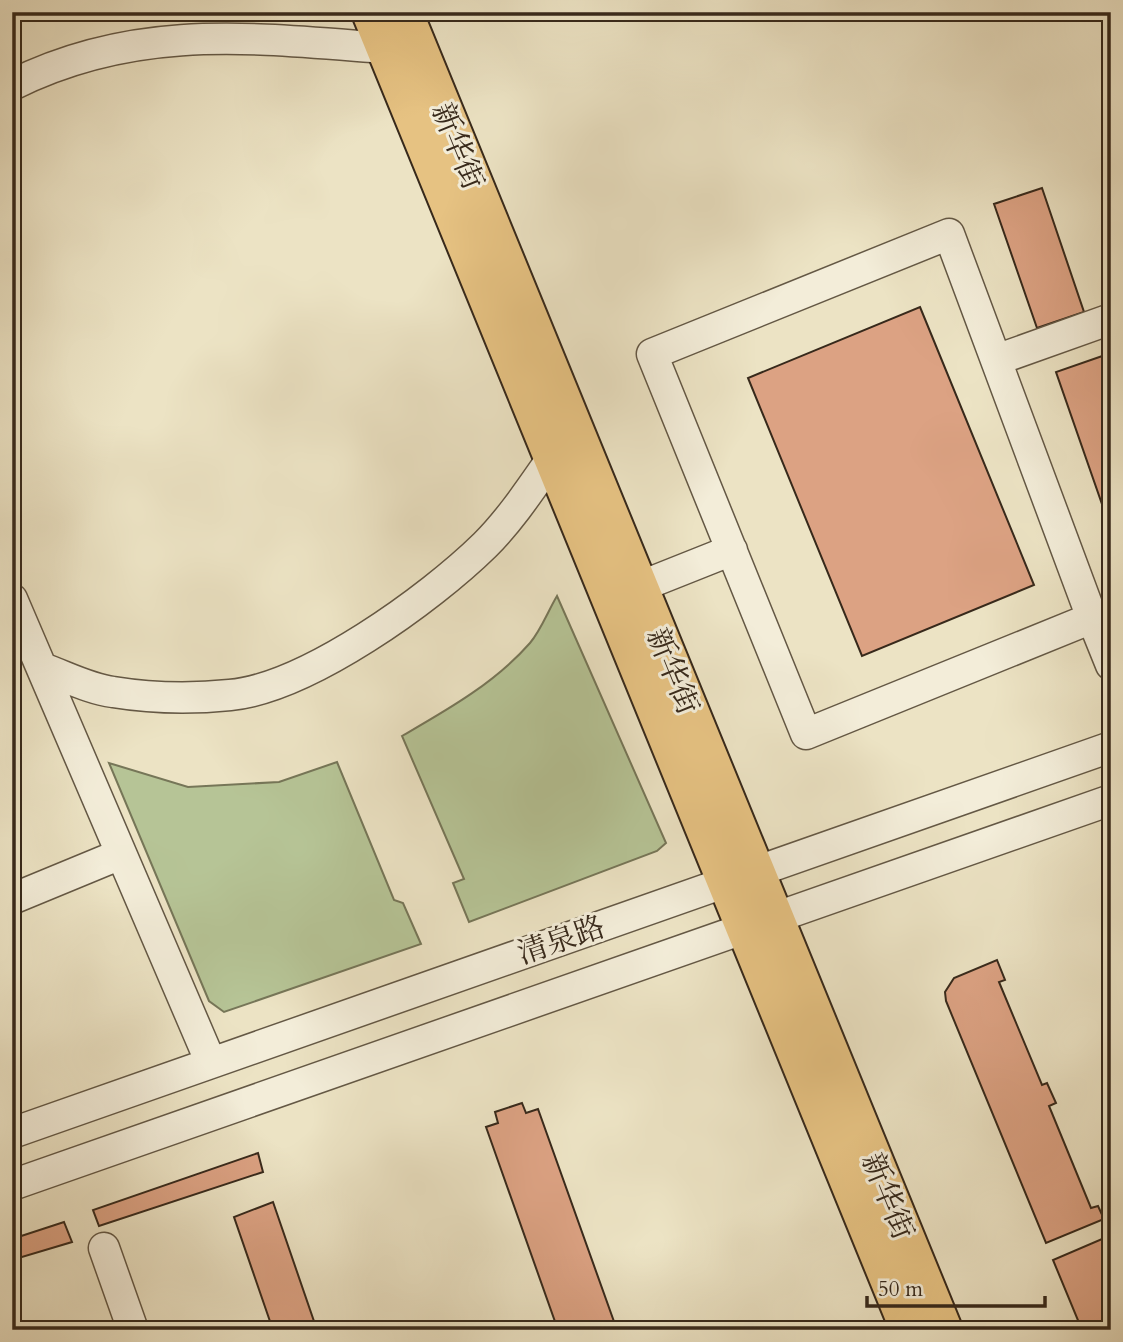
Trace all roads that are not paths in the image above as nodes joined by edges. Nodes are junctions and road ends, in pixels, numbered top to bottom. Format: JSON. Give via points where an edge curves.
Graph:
{"nodes":[{"id":1,"x":371,"y":12,"type":"edge"},
{"id":2,"x":403,"y":12,"type":"edge"},
{"id":3,"x":386,"y":48,"type":"junction"},
{"id":4,"x":12,"y":85,"type":"edge"},
{"id":5,"x":1111,"y":319,"type":"edge"},
{"id":6,"x":996,"y":360,"type":"junction"},
{"id":7,"x":553,"y":457,"type":"junction"},
{"id":8,"x":732,"y":550,"type":"junction"},
{"id":9,"x":639,"y":587,"type":"junction"},
{"id":10,"x":12,"y":599,"type":"edge"},
{"id":11,"x":1092,"y":618,"type":"junction"},
{"id":12,"x":1111,"y":665,"type":"edge"},
{"id":13,"x":42,"y":668,"type":"junction"},
{"id":14,"x":1111,"y":747,"type":"edge"},
{"id":15,"x":1111,"y":800,"type":"edge"},
{"id":16,"x":121,"y":854,"type":"junction"},
{"id":17,"x":741,"y":877,"type":"junction"},
{"id":18,"x":12,"y":899,"type":"edge"},
{"id":19,"x":760,"y":923,"type":"junction"},
{"id":20,"x":211,"y":1063,"type":"junction"},
{"id":21,"x":12,"y":1133,"type":"edge"},
{"id":22,"x":12,"y":1185,"type":"edge"},
{"id":23,"x":104,"y":1248,"type":"dead end"},
{"id":24,"x":133,"y":1330,"type":"edge"},
{"id":25,"x":911,"y":1330,"type":"edge"},
{"id":26,"x":943,"y":1330,"type":"edge"}],
"edges":[{"from":1,"to":3,"type":"main road","name":"新华街"},
{"from":2,"to":9,"type":"main road","name":"新华街"},
{"from":3,"to":4,"type":"street","via":[[186,38],[125,45],[53,64]]},
{"from":3,"to":7,"type":"main road","name":"新华街"},
{"from":5,"to":6,"type":"street"},
{"from":6,"to":8,"type":"street","via":[[949,234],[652,354]]},
{"from":6,"to":11,"type":"street"},
{"from":7,"to":13,"type":"street","via":[[485,545],[430,593],[380,629],[289,678],[232,695],[170,697],[110,692]]},
{"from":7,"to":17,"type":"main road","name":"新华街"},
{"from":8,"to":9,"type":"street"},
{"from":8,"to":11,"type":"street","via":[[806,734]]},
{"from":9,"to":17,"type":"main road","name":"新华街"},
{"from":10,"to":13,"type":"street"},
{"from":11,"to":12,"type":"street"},
{"from":13,"to":16,"type":"street"},
{"from":14,"to":17,"type":"street","name":"清泉路"},
{"from":15,"to":19,"type":"street","name":"清泉路"},
{"from":16,"to":18,"type":"street"},
{"from":16,"to":20,"type":"street"},
{"from":17,"to":19,"type":"main road","name":"新华街"},
{"from":17,"to":20,"type":"street","name":"清泉路"},
{"from":19,"to":22,"type":"street","name":"清泉路"},
{"from":19,"to":25,"type":"main road","name":"新华街"},
{"from":19,"to":26,"type":"main road","name":"新华街"},
{"from":20,"to":21,"type":"street","name":"清泉路"},
{"from":23,"to":24,"type":"street"}]}
